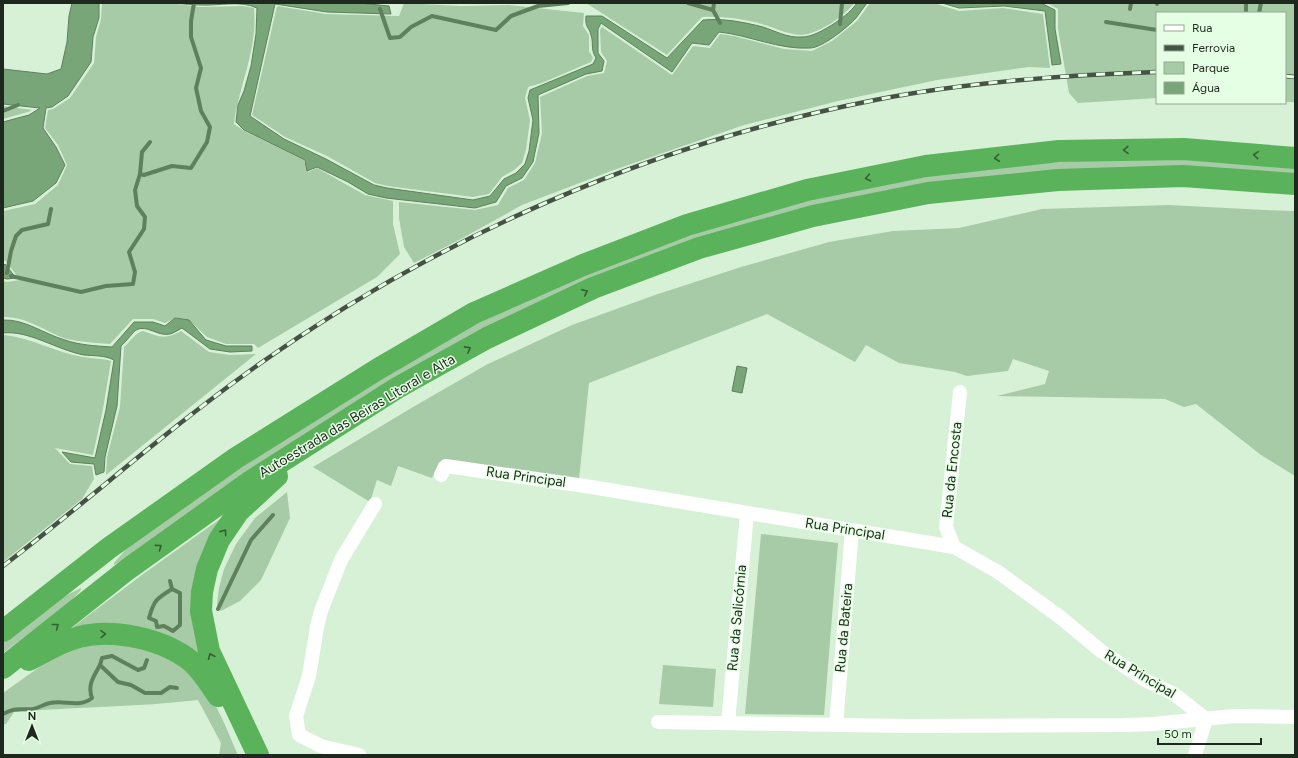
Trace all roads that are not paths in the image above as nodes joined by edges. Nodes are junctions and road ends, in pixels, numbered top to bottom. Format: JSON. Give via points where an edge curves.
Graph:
{"nodes":[{"id":1,"x":1295,"y":158,"type":"edge"},
{"id":2,"x":1295,"y":184,"type":"edge"},
{"id":3,"x":960,"y":392,"type":"dead end"},
{"id":4,"x":306,"y":446,"type":"junction"},
{"id":5,"x":441,"y":475,"type":"dead end"},
{"id":6,"x":375,"y":504,"type":"dead end"},
{"id":7,"x":747,"y":513,"type":"junction"},
{"id":8,"x":852,"y":530,"type":"junction"},
{"id":9,"x":954,"y":547,"type":"junction"},
{"id":10,"x":3,"y":631,"type":"edge"},
{"id":11,"x":3,"y":668,"type":"edge"},
{"id":12,"x":3,"y":673,"type":"edge"},
{"id":13,"x":1295,"y":717,"type":"edge"},
{"id":14,"x":1206,"y":719,"type":"junction"},
{"id":15,"x":658,"y":722,"type":"dead end"},
{"id":16,"x":728,"y":723,"type":"junction"},
{"id":17,"x":836,"y":725,"type":"junction"},
{"id":18,"x":246,"y":755,"type":"edge"},
{"id":19,"x":258,"y":755,"type":"edge"},
{"id":20,"x":359,"y":755,"type":"edge"},
{"id":21,"x":1195,"y":755,"type":"edge"}],
"edges":[{"from":1,"to":10,"type":"highway","name":"Autoestrada das Beiras Litoral e Alta","one_way":true,"via":[[1184,149],[1058,151],[926,166],[807,190],[687,225],[583,265],[474,313],[378,369],[236,458],[109,548]]},
{"from":4,"to":2,"type":"highway","name":"Autoestrada das Beiras Litoral e Alta","one_way":true,"via":[[397,388],[480,342],[593,288],[699,248],[812,216],[928,193],[1058,180],[1183,176]]},
{"from":3,"to":9,"type":"street","name":"Rua da Encosta","via":[[946,527]]},
{"from":11,"to":4,"type":"highway","name":"Autoestrada das Beiras Litoral e Alta","one_way":true,"via":[[128,570],[251,481]]},
{"from":19,"to":4,"type":"highway","one_way":true,"via":[[209,651],[201,611],[202,592],[207,569],[219,540],[238,512]]},
{"from":5,"to":7,"type":"street","name":"Rua Principal","via":[[446,466]]},
{"from":6,"to":20,"type":"street","via":[[341,560],[317,628],[309,676],[296,716],[298,735],[321,746]]},
{"from":7,"to":8,"type":"street","name":"Rua Principal"},
{"from":7,"to":16,"type":"street","name":"Rua da Salicórnia"},
{"from":8,"to":9,"type":"street","name":"Rua Principal"},
{"from":8,"to":17,"type":"street","name":"Rua da Bateira"},
{"from":9,"to":14,"type":"street","name":"Rua Principal","via":[[998,572],[1102,651],[1145,680],[1174,694]]},
{"from":12,"to":18,"type":"highway","one_way":true,"via":[[60,644],[80,637],[110,634],[150,640],[192,662],[207,678],[223,705]]},
{"from":13,"to":14,"type":"street"},
{"from":14,"to":17,"type":"street","via":[[1124,725]]},
{"from":14,"to":21,"type":"street"},
{"from":15,"to":16,"type":"street"},
{"from":16,"to":17,"type":"street"}]}
